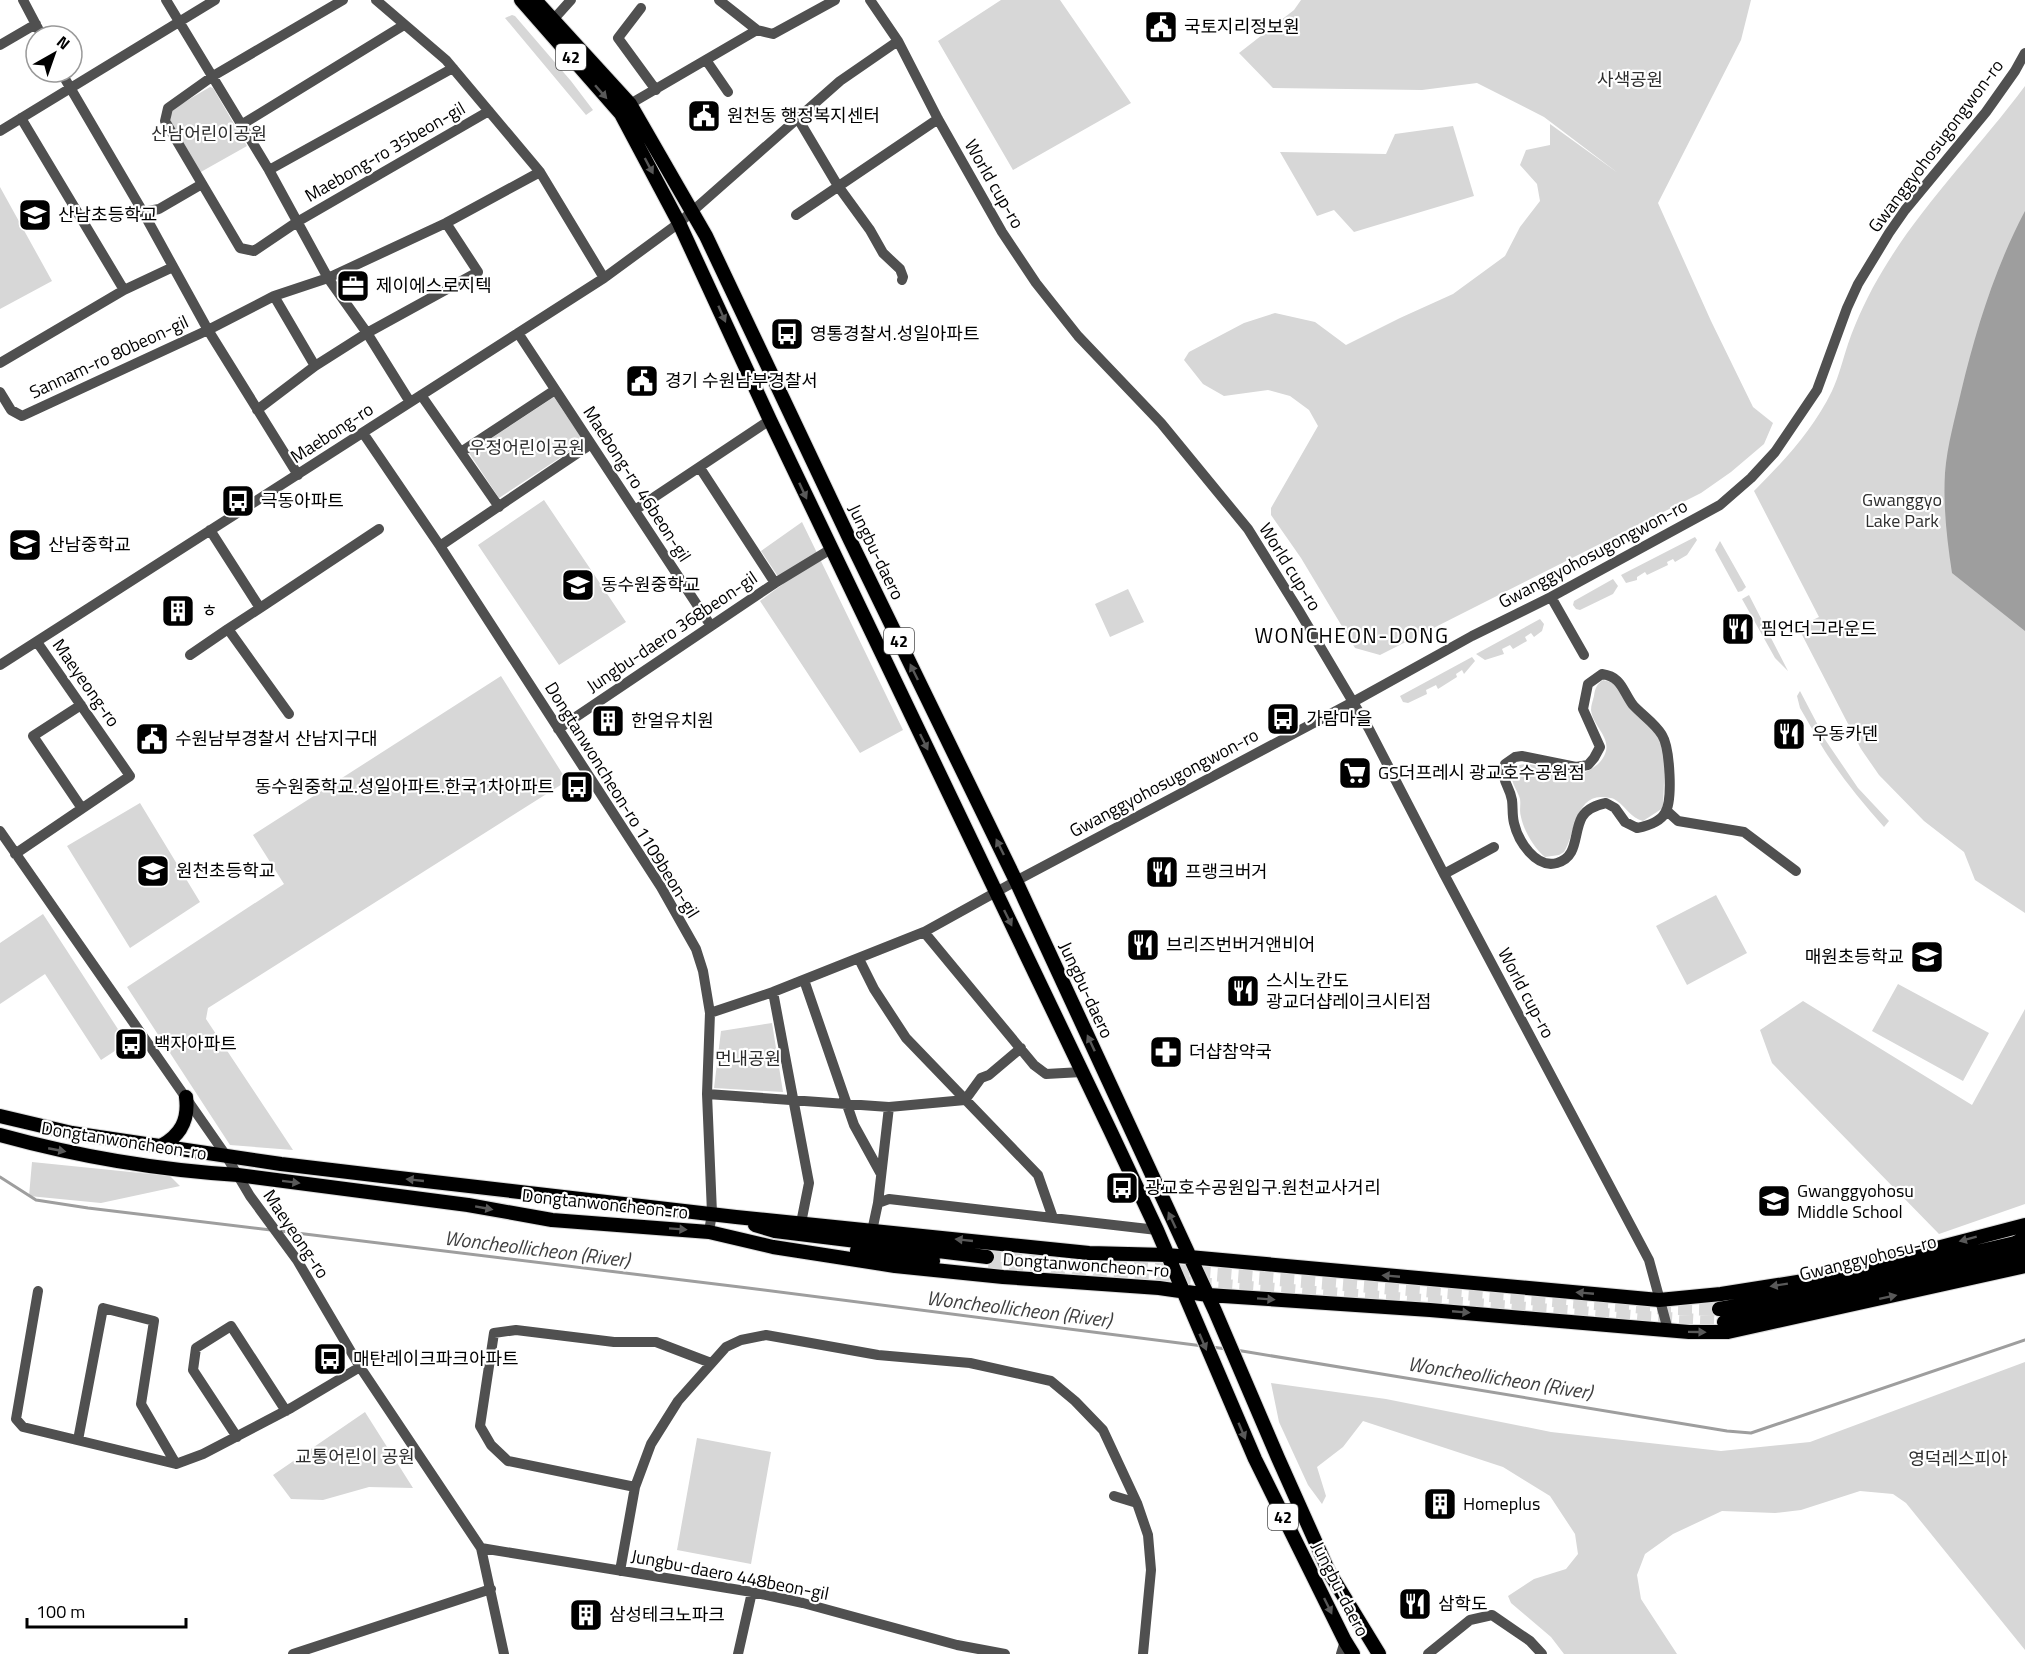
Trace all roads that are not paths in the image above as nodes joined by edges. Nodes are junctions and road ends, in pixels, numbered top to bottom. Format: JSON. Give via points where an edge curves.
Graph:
{"nodes":[{"id":1,"x":23,"y":0,"type":"edge"},
{"id":2,"x":166,"y":0,"type":"edge"},
{"id":3,"x":215,"y":0,"type":"edge"},
{"id":4,"x":343,"y":0,"type":"edge"},
{"id":5,"x":376,"y":0,"type":"edge"},
{"id":6,"x":521,"y":0,"type":"edge"},
{"id":7,"x":535,"y":0,"type":"edge"},
{"id":8,"x":571,"y":0,"type":"edge"},
{"id":9,"x":720,"y":0,"type":"edge"},
{"id":10,"x":835,"y":0,"type":"edge"},
{"id":11,"x":870,"y":0,"type":"edge"},
{"id":12,"x":641,"y":8,"type":"dead end"},
{"id":13,"x":553,"y":20,"type":"junction"},
{"id":14,"x":179,"y":22,"type":"junction"},
{"id":15,"x":36,"y":24,"type":"edge"},
{"id":16,"x":404,"y":25,"type":"junction"},
{"id":17,"x":757,"y":30,"type":"junction"},
{"id":18,"x":24,"y":31,"type":"edge"},
{"id":19,"x":898,"y":41,"type":"junction"},
{"id":20,"x":0,"y":45,"type":"edge"},
{"id":21,"x":2025,"y":53,"type":"edge"},
{"id":22,"x":706,"y":60,"type":"junction"},
{"id":23,"x":453,"y":68,"type":"junction"},
{"id":24,"x":213,"y":76,"type":"junction"},
{"id":25,"x":67,"y":84,"type":"edge"},
{"id":26,"x":70,"y":89,"type":"junction"},
{"id":27,"x":656,"y":90,"type":"junction"},
{"id":28,"x":728,"y":92,"type":"dead end"},
{"id":29,"x":630,"y":104,"type":"junction"},
{"id":30,"x":489,"y":111,"type":"junction"},
{"id":31,"x":797,"y":117,"type":"junction"},
{"id":32,"x":21,"y":118,"type":"junction"},
{"id":33,"x":938,"y":119,"type":"junction"},
{"id":34,"x":241,"y":124,"type":"junction"},
{"id":35,"x":0,"y":131,"type":"edge"},
{"id":36,"x":269,"y":170,"type":"junction"},
{"id":37,"x":540,"y":172,"type":"junction"},
{"id":38,"x":202,"y":184,"type":"junction"},
{"id":39,"x":838,"y":186,"type":"junction"},
{"id":40,"x":143,"y":212,"type":"junction"},
{"id":41,"x":692,"y":212,"type":"junction"},
{"id":42,"x":796,"y":215,"type":"dead end"},
{"id":43,"x":297,"y":222,"type":"junction"},
{"id":44,"x":446,"y":223,"type":"junction"},
{"id":45,"x":680,"y":223,"type":"junction"},
{"id":46,"x":173,"y":267,"type":"junction"},
{"id":47,"x":723,"y":270,"type":"junction"},
{"id":48,"x":705,"y":277,"type":"junction"},
{"id":49,"x":328,"y":278,"type":"junction"},
{"id":50,"x":604,"y":278,"type":"junction"},
{"id":51,"x":902,"y":280,"type":"dead end"},
{"id":52,"x":124,"y":290,"type":"junction"},
{"id":53,"x":274,"y":296,"type":"junction"},
{"id":54,"x":208,"y":330,"type":"junction"},
{"id":55,"x":367,"y":333,"type":"junction"},
{"id":56,"x":518,"y":333,"type":"junction"},
{"id":57,"x":0,"y":363,"type":"edge"},
{"id":58,"x":315,"y":366,"type":"junction"},
{"id":59,"x":555,"y":390,"type":"junction"},
{"id":60,"x":0,"y":392,"type":"edge"},
{"id":61,"x":421,"y":394,"type":"junction"},
{"id":62,"x":410,"y":402,"type":"junction"},
{"id":63,"x":257,"y":410,"type":"junction"},
{"id":64,"x":770,"y":420,"type":"junction"},
{"id":65,"x":363,"y":433,"type":"junction"},
{"id":66,"x":591,"y":444,"type":"junction"},
{"id":67,"x":461,"y":452,"type":"junction"},
{"id":68,"x":700,"y":468,"type":"junction"},
{"id":69,"x":298,"y":475,"type":"junction"},
{"id":70,"x":499,"y":507,"type":"junction"},
{"id":71,"x":635,"y":510,"type":"junction"},
{"id":72,"x":379,"y":529,"type":"dead end"},
{"id":73,"x":210,"y":530,"type":"junction"},
{"id":74,"x":440,"y":546,"type":"junction"},
{"id":75,"x":831,"y":549,"type":"junction"},
{"id":76,"x":775,"y":583,"type":"junction"},
{"id":77,"x":1551,"y":597,"type":"junction"},
{"id":78,"x":260,"y":608,"type":"junction"},
{"id":79,"x":711,"y":626,"type":"junction"},
{"id":80,"x":228,"y":628,"type":"junction"},
{"id":81,"x":37,"y":642,"type":"junction"},
{"id":82,"x":190,"y":655,"type":"dead end"},
{"id":83,"x":1584,"y":656,"type":"dead end"},
{"id":84,"x":0,"y":665,"type":"edge"},
{"id":85,"x":1353,"y":702,"type":"junction"},
{"id":86,"x":81,"y":705,"type":"junction"},
{"id":87,"x":289,"y":714,"type":"dead end"},
{"id":88,"x":558,"y":729,"type":"junction"},
{"id":89,"x":81,"y":807,"type":"junction"},
{"id":90,"x":1667,"y":811,"type":"junction"},
{"id":91,"x":0,"y":831,"type":"edge"},
{"id":92,"x":1494,"y":847,"type":"dead end"},
{"id":93,"x":15,"y":854,"type":"junction"},
{"id":94,"x":1796,"y":871,"type":"dead end"},
{"id":95,"x":1444,"y":874,"type":"junction"},
{"id":96,"x":1016,"y":881,"type":"junction"},
{"id":97,"x":996,"y":892,"type":"junction"},
{"id":98,"x":924,"y":932,"type":"junction"},
{"id":99,"x":859,"y":959,"type":"junction"},
{"id":100,"x":804,"y":980,"type":"junction"},
{"id":101,"x":773,"y":992,"type":"junction"},
{"id":102,"x":710,"y":1013,"type":"junction"},
{"id":103,"x":1021,"y":1048,"type":"junction"},
{"id":104,"x":1082,"y":1072,"type":"junction"},
{"id":105,"x":707,"y":1094,"type":"junction"},
{"id":106,"x":186,"y":1098,"type":"junction"},
{"id":107,"x":793,"y":1100,"type":"junction"},
{"id":108,"x":965,"y":1100,"type":"junction"},
{"id":109,"x":846,"y":1104,"type":"junction"},
{"id":110,"x":889,"y":1107,"type":"junction"},
{"id":111,"x":0,"y":1116,"type":"edge"},
{"id":112,"x":0,"y":1135,"type":"edge"},
{"id":113,"x":161,"y":1146,"type":"junction"},
{"id":114,"x":225,"y":1154,"type":"junction"},
{"id":115,"x":882,"y":1174,"type":"junction"},
{"id":116,"x":238,"y":1175,"type":"junction"},
{"id":117,"x":878,"y":1203,"type":"junction"},
{"id":118,"x":712,"y":1213,"type":"junction"},
{"id":119,"x":1053,"y":1218,"type":"junction"},
{"id":120,"x":801,"y":1223,"type":"junction"},
{"id":121,"x":2025,"y":1225,"type":"edge"},
{"id":122,"x":1156,"y":1230,"type":"junction"},
{"id":123,"x":872,"y":1231,"type":"junction"},
{"id":124,"x":709,"y":1232,"type":"junction"},
{"id":125,"x":2025,"y":1238,"type":"edge"},
{"id":126,"x":2025,"y":1252,"type":"edge"},
{"id":127,"x":1167,"y":1255,"type":"junction"},
{"id":128,"x":1190,"y":1258,"type":"junction"},
{"id":129,"x":2025,"y":1266,"type":"edge"},
{"id":130,"x":38,"y":1291,"type":"dead end"},
{"id":131,"x":1183,"y":1291,"type":"junction"},
{"id":132,"x":1208,"y":1295,"type":"junction"},
{"id":133,"x":1659,"y":1300,"type":"junction"},
{"id":134,"x":1668,"y":1330,"type":"junction"},
{"id":135,"x":711,"y":1363,"type":"junction"},
{"id":136,"x":360,"y":1367,"type":"junction"},
{"id":137,"x":286,"y":1411,"type":"junction"},
{"id":138,"x":237,"y":1437,"type":"junction"},
{"id":139,"x":78,"y":1440,"type":"junction"},
{"id":140,"x":176,"y":1464,"type":"junction"},
{"id":141,"x":635,"y":1487,"type":"junction"},
{"id":142,"x":1114,"y":1496,"type":"dead end"},
{"id":143,"x":1137,"y":1503,"type":"junction"},
{"id":144,"x":481,"y":1548,"type":"junction"},
{"id":145,"x":620,"y":1571,"type":"junction"},
{"id":146,"x":491,"y":1589,"type":"junction"},
{"id":147,"x":752,"y":1592,"type":"junction"},
{"id":148,"x":1343,"y":1648,"type":"edge"},
{"id":149,"x":956,"y":1650,"type":"edge"},
{"id":150,"x":293,"y":1654,"type":"edge"},
{"id":151,"x":504,"y":1654,"type":"edge"},
{"id":152,"x":738,"y":1654,"type":"edge"},
{"id":153,"x":1005,"y":1654,"type":"edge"},
{"id":154,"x":1143,"y":1654,"type":"edge"},
{"id":155,"x":1353,"y":1654,"type":"edge"},
{"id":156,"x":1379,"y":1654,"type":"edge"},
{"id":157,"x":1428,"y":1654,"type":"edge"},
{"id":158,"x":1542,"y":1654,"type":"edge"}],
"edges":[{"from":1,"to":15,"type":"street"},
{"from":2,"to":14,"type":"street","name":"Maebong-ro 35beon-gil"},
{"from":3,"to":14,"type":"street"},
{"from":4,"to":24,"type":"street","name":"Maebong-ro 35beon-gil"},
{"from":5,"to":16,"type":"street"},
{"from":6,"to":45,"type":"main road","number":"42","one_way":true,"via":[[621,114]]},
{"from":7,"to":13,"type":"main road","name":"Jungbu-daero","number":"42"},
{"from":8,"to":13,"type":"street"},
{"from":9,"to":17,"type":"street"},
{"from":10,"to":17,"type":"street","via":[[773,34]]},
{"from":11,"to":19,"type":"street","name":"World cup-ro"},
{"from":12,"to":27,"type":"street","via":[[618,38]]},
{"from":13,"to":29,"type":"main road","name":"Jungbu-daero","number":"42"},
{"from":14,"to":24,"type":"street","name":"Maebong-ro 35beon-gil"},
{"from":14,"to":26,"type":"street"},
{"from":16,"to":23,"type":"street"},
{"from":16,"to":34,"type":"street"},
{"from":17,"to":22,"type":"street"},
{"from":18,"to":20,"type":"street"},
{"from":19,"to":31,"type":"street","name":"Maebong-ro"},
{"from":19,"to":33,"type":"street","name":"World cup-ro"},
{"from":21,"to":77,"type":"street","name":"Gwanggyohosugongwon-ro","via":[[1986,112],[1889,233],[1858,284],[1817,390],[1775,452],[1720,505]]},
{"from":22,"to":27,"type":"street"},
{"from":22,"to":28,"type":"street"},
{"from":23,"to":30,"type":"street"},
{"from":23,"to":36,"type":"street"},
{"from":24,"to":34,"type":"street","name":"Maebong-ro 35beon-gil"},
{"from":24,"to":38,"type":"street","name":"Maebong-ro 35beon-gil","via":[[168,108],[165,121]]},
{"from":25,"to":26,"type":"street"},
{"from":26,"to":32,"type":"street"},
{"from":26,"to":40,"type":"street"},
{"from":27,"to":29,"type":"street"},
{"from":29,"to":41,"type":"main road","name":"Jungbu-daero","number":"42"},
{"from":30,"to":37,"type":"street"},
{"from":30,"to":43,"type":"street","name":"Maebong-ro 35beon-gil"},
{"from":31,"to":39,"type":"street"},
{"from":31,"to":41,"type":"street","name":"Maebong-ro"},
{"from":32,"to":35,"type":"street"},
{"from":32,"to":52,"type":"street"},
{"from":33,"to":39,"type":"street"},
{"from":33,"to":85,"type":"street","name":"World cup-ro","via":[[1002,232],[1036,283],[1078,336],[1161,423],[1248,529]]},
{"from":34,"to":36,"type":"street","name":"Maebong-ro 35beon-gil"},
{"from":36,"to":43,"type":"street","name":"Maebong-ro 35beon-gil"},
{"from":37,"to":44,"type":"street"},
{"from":37,"to":50,"type":"street"},
{"from":38,"to":40,"type":"street","via":[[159,209]]},
{"from":38,"to":43,"type":"street","name":"Maebong-ro 35beon-gil","via":[[240,248],[254,251]]},
{"from":39,"to":42,"type":"street"},
{"from":39,"to":51,"type":"street","via":[[884,253],[900,269]]},
{"from":40,"to":46,"type":"street"},
{"from":41,"to":45,"type":"street","name":"Maebong-ro"},
{"from":41,"to":47,"type":"main road","name":"Jungbu-daero","number":"42"},
{"from":43,"to":49,"type":"street","name":"Maebong-ro 35beon-gil"},
{"from":44,"to":49,"type":"street"},
{"from":44,"to":55,"type":"street","via":[[478,272]]},
{"from":45,"to":48,"type":"main road","number":"42"},
{"from":45,"to":50,"type":"street","name":"Maebong-ro"},
{"from":46,"to":52,"type":"street"},
{"from":46,"to":54,"type":"street"},
{"from":47,"to":48,"type":"main road"},
{"from":96,"to":47,"type":"main road","name":"Jungbu-daero","number":"42","one_way":true},
{"from":48,"to":64,"type":"main road","number":"42","one_way":true},
{"from":49,"to":53,"type":"street"},
{"from":49,"to":55,"type":"street","name":"Maebong-ro 35beon-gil"},
{"from":50,"to":56,"type":"street","name":"Maebong-ro"},
{"from":52,"to":57,"type":"street"},
{"from":53,"to":54,"type":"street"},
{"from":53,"to":58,"type":"street"},
{"from":54,"to":60,"type":"street","name":"Sannam-ro 80beon-gil","via":[[22,416],[11,410]]},
{"from":54,"to":63,"type":"street"},
{"from":55,"to":58,"type":"street"},
{"from":55,"to":62,"type":"street","name":"Maebong-ro 35beon-gil"},
{"from":56,"to":59,"type":"street","name":"Maebong-ro 46beon-gil"},
{"from":56,"to":61,"type":"street","name":"Maebong-ro"},
{"from":58,"to":63,"type":"street"},
{"from":59,"to":66,"type":"street","name":"Maebong-ro 46beon-gil"},
{"from":59,"to":67,"type":"street"},
{"from":61,"to":62,"type":"street","name":"Maebong-ro"},
{"from":61,"to":67,"type":"street"},
{"from":62,"to":65,"type":"street","name":"Maebong-ro"},
{"from":63,"to":69,"type":"street"},
{"from":64,"to":68,"type":"street"},
{"from":64,"to":75,"type":"main road","number":"42","one_way":true},
{"from":65,"to":69,"type":"street","name":"Maebong-ro"},
{"from":65,"to":74,"type":"street","name":"Dongtanwoncheon-ro 1109beon-gil"},
{"from":66,"to":70,"type":"street"},
{"from":66,"to":71,"type":"street","name":"Maebong-ro 46beon-gil"},
{"from":67,"to":70,"type":"street"},
{"from":68,"to":71,"type":"street"},
{"from":68,"to":76,"type":"street","name":"Jungbu-daero 368beon-gil"},
{"from":69,"to":73,"type":"street","name":"Maebong-ro"},
{"from":70,"to":74,"type":"street"},
{"from":71,"to":79,"type":"street","name":"Maebong-ro 46beon-gil"},
{"from":72,"to":78,"type":"street"},
{"from":73,"to":78,"type":"street"},
{"from":73,"to":81,"type":"street","name":"Maebong-ro"},
{"from":74,"to":88,"type":"street","name":"Dongtanwoncheon-ro 1109beon-gil"},
{"from":75,"to":76,"type":"street","name":"Jungbu-daero 368beon-gil"},
{"from":75,"to":97,"type":"main road","number":"42","one_way":true},
{"from":76,"to":79,"type":"street","name":"Jungbu-daero 368beon-gil"},
{"from":77,"to":83,"type":"street"},
{"from":77,"to":85,"type":"street","name":"Gwanggyohosugongwon-ro"},
{"from":78,"to":80,"type":"street"},
{"from":79,"to":88,"type":"street","name":"Jungbu-daero 368beon-gil"},
{"from":80,"to":82,"type":"street"},
{"from":80,"to":87,"type":"street"},
{"from":81,"to":84,"type":"street","name":"Maebong-ro"},
{"from":81,"to":86,"type":"street","name":"Maeyeong-ro"},
{"from":85,"to":95,"type":"street","name":"World cup-ro"},
{"from":85,"to":96,"type":"street","name":"Gwanggyohosugongwon-ro"},
{"from":86,"to":89,"type":"street","via":[[33,735]]},
{"from":86,"to":89,"type":"street","name":"Maeyeong-ro","via":[[130,776]]},
{"from":88,"to":102,"type":"street","name":"Dongtanwoncheon-ro 1109beon-gil","via":[[661,887],[696,949]]},
{"from":89,"to":93,"type":"street","name":"Maeyeong-ro"},
{"from":90,"to":90,"type":"street","via":[[1668,746],[1662,733],[1612,675],[1602,674],[1588,684],[1582,709],[1600,747],[1588,765],[1576,767],[1522,756],[1505,764],[1502,776],[1511,797],[1514,825],[1528,852],[1540,862],[1555,864],[1568,859],[1582,816],[1592,807],[1606,802],[1616,808],[1625,822],[1637,828],[1660,819]]},
{"from":90,"to":94,"type":"street","via":[[1678,821],[1744,832]]},
{"from":91,"to":93,"type":"street","name":"Maeyeong-ro"},
{"from":92,"to":95,"type":"street"},
{"from":93,"to":106,"type":"street","name":"Maeyeong-ro"},
{"from":95,"to":133,"type":"street","name":"World cup-ro","via":[[1649,1260]]},
{"from":96,"to":97,"type":"street","name":"Gwanggyohosugongwon-ro"},
{"from":128,"to":96,"type":"main road","name":"Jungbu-daero","number":"42","one_way":true},
{"from":97,"to":98,"type":"street","name":"Gwanggyohosugongwon-ro"},
{"from":97,"to":104,"type":"main road","number":"42","one_way":true},
{"from":98,"to":99,"type":"street","name":"Gwanggyohosugongwon-ro"},
{"from":98,"to":103,"type":"street"},
{"from":99,"to":100,"type":"street","name":"Gwanggyohosugongwon-ro"},
{"from":99,"to":108,"type":"street","via":[[906,1038]]},
{"from":100,"to":101,"type":"street","name":"Gwanggyohosugongwon-ro"},
{"from":100,"to":109,"type":"street"},
{"from":101,"to":102,"type":"street","name":"Gwanggyohosugongwon-ro"},
{"from":101,"to":107,"type":"street"},
{"from":102,"to":105,"type":"street","name":"Dongtanwoncheon-ro 1109beon-gil"},
{"from":103,"to":104,"type":"street","via":[[1046,1074]]},
{"from":103,"to":108,"type":"street","via":[[981,1078]]},
{"from":104,"to":122,"type":"main road","number":"42"},
{"from":105,"to":107,"type":"street"},
{"from":105,"to":118,"type":"street","name":"Dongtanwoncheon-ro 1109beon-gil"},
{"from":106,"to":113,"type":"main road","via":[[184,1124],[176,1136]]},
{"from":106,"to":114,"type":"street","name":"Maeyeong-ro"},
{"from":107,"to":109,"type":"street"},
{"from":107,"to":120,"type":"street","via":[[809,1183]]},
{"from":108,"to":110,"type":"street"},
{"from":108,"to":119,"type":"street","via":[[1038,1175]]},
{"from":109,"to":110,"type":"street"},
{"from":109,"to":115,"type":"street"},
{"from":110,"to":115,"type":"street"},
{"from":111,"to":113,"type":"main road","name":"Dongtanwoncheon-ro"},
{"from":112,"to":116,"type":"main road","name":"Dongtanwoncheon-ro","one_way":true,"via":[[52,1149],[201,1173]]},
{"from":113,"to":114,"type":"main road","name":"Dongtanwoncheon-ro"},
{"from":114,"to":116,"type":"street","name":"Maeyeong-ro"},
{"from":118,"to":114,"type":"main road","name":"Dongtanwoncheon-ro","one_way":true},
{"from":115,"to":117,"type":"street"},
{"from":116,"to":124,"type":"main road","name":"Dongtanwoncheon-ro","one_way":true,"via":[[552,1220]]},
{"from":116,"to":136,"type":"street","name":"Maeyeong-ro","via":[[297,1260]]},
{"from":117,"to":119,"type":"street","via":[[889,1199]]},
{"from":117,"to":123,"type":"street"},
{"from":118,"to":120,"type":"main road","name":"Dongtanwoncheon-ro"},
{"from":118,"to":124,"type":"street","name":"Dongtanwoncheon-ro 1109beon-gil"},
{"from":118,"to":124,"type":"main road","via":[[776,1231],[988,1262]]},
{"from":119,"to":122,"type":"street"},
{"from":120,"to":123,"type":"main road","name":"Dongtanwoncheon-ro"},
{"from":121,"to":133,"type":"main road","name":"Dongtanwoncheon-ro","one_way":true,"via":[[1822,1278]]},
{"from":122,"to":127,"type":"main road","number":"42"},
{"from":127,"to":123,"type":"main road","name":"Dongtanwoncheon-ro","one_way":true,"via":[[1089,1253]]},
{"from":124,"to":131,"type":"main road","name":"Dongtanwoncheon-ro","via":[[773,1247],[895,1266]]},
{"from":125,"to":126,"type":"main road","name":"Gwanggyohosu-ro","via":[[1721,1315],[1793,1308]]},
{"from":127,"to":128,"type":"main road","name":"Dongtanwoncheon-ro"},
{"from":127,"to":131,"type":"main road","number":"42"},
{"from":128,"to":132,"type":"main road","name":"Jungbu-daero","number":"42"},
{"from":133,"to":128,"type":"main road","name":"Dongtanwoncheon-ro","one_way":true},
{"from":134,"to":129,"type":"main road","name":"Dongtanwoncheon-ro","one_way":true,"via":[[1728,1332]]},
{"from":130,"to":139,"type":"street","via":[[16,1419],[23,1427]]},
{"from":131,"to":132,"type":"main road","name":"Dongtanwoncheon-ro"},
{"from":131,"to":148,"type":"main road","name":"Jungbu-daero","number":"42","one_way":true,"via":[[1255,1460]]},
{"from":132,"to":134,"type":"main road","name":"Dongtanwoncheon-ro","one_way":true},
{"from":132,"to":156,"type":"main road","name":"Jungbu-daero","number":"42","via":[[1329,1572]]},
{"from":133,"to":134,"type":"street","name":"World cup-ro"},
{"from":135,"to":141,"type":"street","via":[[678,1401],[651,1444]]},
{"from":135,"to":141,"type":"street","via":[[656,1342],[614,1342],[516,1330],[494,1333],[480,1426],[491,1445],[508,1461]]},
{"from":135,"to":143,"type":"street","via":[[726,1347],[766,1335],[878,1355],[970,1363],[1052,1381],[1103,1430]]},
{"from":136,"to":137,"type":"street"},
{"from":136,"to":144,"type":"street","name":"Maeyeong-ro"},
{"from":137,"to":138,"type":"street"},
{"from":137,"to":138,"type":"street","via":[[231,1326],[196,1348],[193,1370]]},
{"from":138,"to":140,"type":"street"},
{"from":139,"to":140,"type":"street"},
{"from":139,"to":140,"type":"street","via":[[103,1308],[153,1321],[141,1404]]},
{"from":141,"to":145,"type":"street"},
{"from":142,"to":143,"type":"street"},
{"from":143,"to":154,"type":"street","via":[[1148,1536],[1151,1570]]},
{"from":144,"to":145,"type":"street","name":"Jungbu-daero 448beon-gil"},
{"from":144,"to":146,"type":"street","name":"Maeyeong-ro"},
{"from":145,"to":147,"type":"street","name":"Jungbu-daero 448beon-gil"},
{"from":146,"to":150,"type":"street"},
{"from":146,"to":151,"type":"street","name":"Maeyeong-ro"},
{"from":147,"to":149,"type":"street","name":"Jungbu-daero 448beon-gil","via":[[803,1603]]},
{"from":147,"to":152,"type":"street"},
{"from":148,"to":155,"type":"main road","name":"Jungbu-daero","number":"42"},
{"from":149,"to":153,"type":"street","name":"Jungbu-daero 448beon-gil"},
{"from":157,"to":158,"type":"street","via":[[1470,1620],[1492,1615]]}]}
